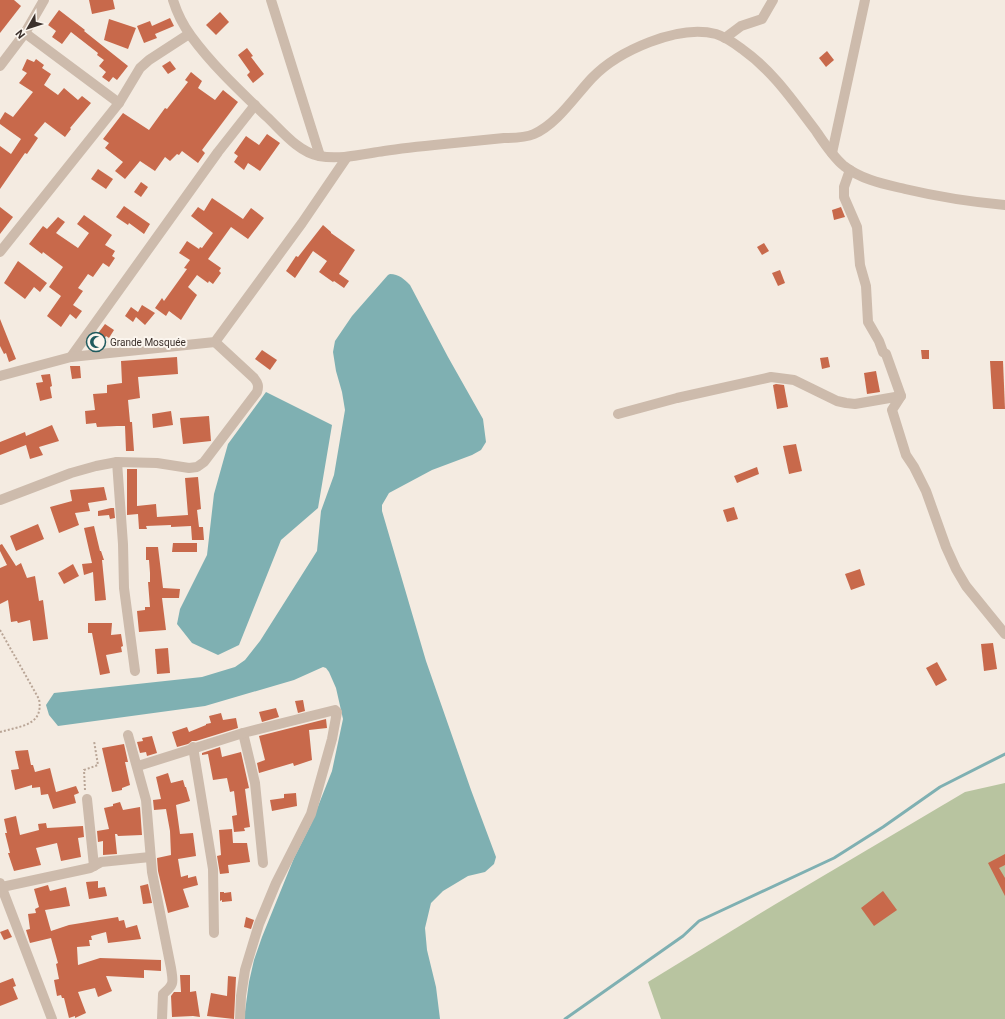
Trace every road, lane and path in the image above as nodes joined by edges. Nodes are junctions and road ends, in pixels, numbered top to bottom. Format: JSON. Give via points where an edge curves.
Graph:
{"nodes":[{"id":1,"x":44,"y":0,"type":"edge"},
{"id":2,"x":172,"y":0,"type":"edge"},
{"id":3,"x":271,"y":0,"type":"edge"},
{"id":4,"x":773,"y":0,"type":"edge"},
{"id":5,"x":865,"y":0,"type":"edge"},
{"id":6,"x":25,"y":33,"type":"junction"},
{"id":7,"x":189,"y":34,"type":"junction"},
{"id":8,"x":725,"y":38,"type":"junction"},
{"id":9,"x":0,"y":66,"type":"edge"},
{"id":10,"x":119,"y":103,"type":"junction"},
{"id":11,"x":255,"y":105,"type":"junction"},
{"id":12,"x":832,"y":153,"type":"junction"},
{"id":13,"x":320,"y":156,"type":"junction"},
{"id":14,"x":347,"y":157,"type":"junction"},
{"id":15,"x":850,"y":170,"type":"junction"},
{"id":16,"x":1005,"y":205,"type":"edge"},
{"id":17,"x":0,"y":252,"type":"edge"},
{"id":18,"x":215,"y":342,"type":"junction"},
{"id":19,"x":71,"y":357,"type":"junction"},
{"id":20,"x":0,"y":376,"type":"edge"},
{"id":21,"x":901,"y":396,"type":"junction"},
{"id":22,"x":618,"y":414,"type":"dead end"},
{"id":23,"x":117,"y":462,"type":"junction"},
{"id":24,"x":0,"y":500,"type":"edge"},
{"id":25,"x":0,"y":630,"type":"edge"},
{"id":26,"x":1005,"y":634,"type":"edge"},
{"id":27,"x":135,"y":672,"type":"dead end"},
{"id":28,"x":0,"y":732,"type":"edge"},
{"id":29,"x":243,"y":732,"type":"junction"},
{"id":30,"x":128,"y":734,"type":"dead end"},
{"id":31,"x":94,"y":742,"type":"dead end"},
{"id":32,"x":193,"y":748,"type":"junction"},
{"id":33,"x":138,"y":766,"type":"junction"},
{"id":34,"x":86,"y":799,"type":"joint"},
{"id":35,"x":150,"y":857,"type":"junction"},
{"id":36,"x":263,"y":863,"type":"dead end"},
{"id":37,"x":94,"y":866,"type":"junction"},
{"id":38,"x":1,"y":885,"type":"edge"},
{"id":39,"x":214,"y":933,"type":"dead end"},
{"id":40,"x":52,"y":1019,"type":"edge"},
{"id":41,"x":162,"y":1019,"type":"edge"},
{"id":42,"x":240,"y":1019,"type":"edge"}],
"edges":[{"from":1,"to":6,"type":"street"},
{"from":2,"to":7,"type":"street"},
{"from":3,"to":13,"type":"street"},
{"from":4,"to":8,"type":"street","via":[[762,19],[741,26]]},
{"from":5,"to":12,"type":"street"},
{"from":6,"to":9,"type":"street"},
{"from":6,"to":10,"type":"street"},
{"from":7,"to":10,"type":"street","via":[[140,68]]},
{"from":7,"to":11,"type":"street","via":[[220,71]]},
{"from":8,"to":12,"type":"street","via":[[768,70]]},
{"from":8,"to":14,"type":"street","via":[[705,32],[689,32],[636,48],[599,71],[548,126],[529,136]]},
{"from":10,"to":17,"type":"street"},
{"from":11,"to":13,"type":"street","via":[[296,144]]},
{"from":11,"to":19,"type":"street","via":[[218,152]]},
{"from":12,"to":15,"type":"street"},
{"from":13,"to":14,"type":"street"},
{"from":14,"to":18,"type":"street"},
{"from":15,"to":16,"type":"street","via":[[878,183],[937,196]]},
{"from":15,"to":21,"type":"street","via":[[844,187],[844,197],[858,227],[868,322],[886,354]]},
{"from":18,"to":19,"type":"street"},
{"from":18,"to":23,"type":"street","via":[[258,382],[259,388],[204,462],[197,467],[189,468],[156,463]]},
{"from":19,"to":20,"type":"street"},
{"from":21,"to":22,"type":"street","via":[[854,404],[846,403],[794,380],[771,377]]},
{"from":21,"to":26,"type":"street","via":[[892,410],[906,455],[926,491],[946,547],[966,586]]},
{"from":23,"to":24,"type":"street","via":[[71,473]]},
{"from":23,"to":27,"type":"street","via":[[124,588]]},
{"from":25,"to":28,"type":"path","via":[[39,699],[40,708],[36,719],[30,723]]},
{"from":29,"to":32,"type":"street"},
{"from":29,"to":36,"type":"street","via":[[255,783]]},
{"from":29,"to":42,"type":"street","via":[[335,710],[337,712],[311,814],[276,883],[259,924],[245,970]]},
{"from":30,"to":33,"type":"street"},
{"from":31,"to":34,"type":"path","via":[[98,765],[84,770]]},
{"from":32,"to":33,"type":"street"},
{"from":32,"to":39,"type":"street","via":[[213,869]]},
{"from":33,"to":35,"type":"street","via":[[146,800]]},
{"from":34,"to":37,"type":"street"},
{"from":35,"to":37,"type":"street","via":[[101,862]]},
{"from":35,"to":41,"type":"street","via":[[172,980],[171,987],[163,994]]},
{"from":37,"to":38,"type":"street"},
{"from":38,"to":40,"type":"street"}]}
